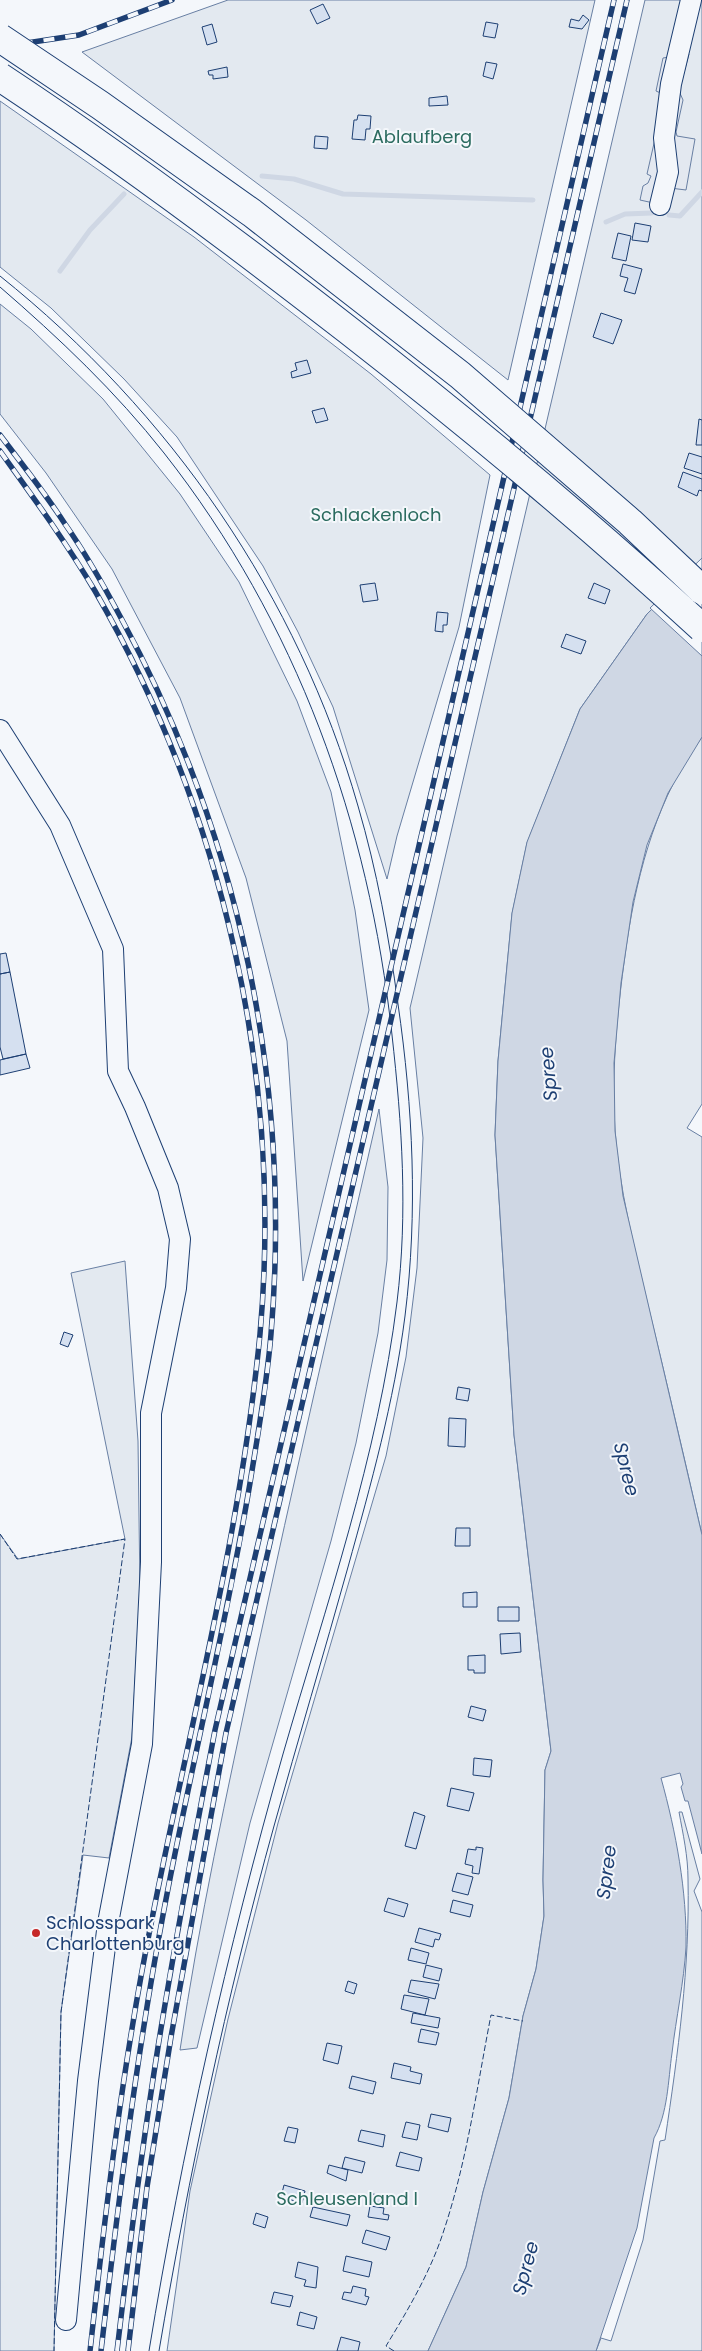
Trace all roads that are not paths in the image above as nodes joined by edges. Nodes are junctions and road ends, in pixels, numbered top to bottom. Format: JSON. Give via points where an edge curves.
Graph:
{"nodes":[{"id":1,"x":691,"y":0,"type":"edge"},
{"id":2,"x":0,"y":38,"type":"edge"},
{"id":3,"x":0,"y":76,"type":"edge"},
{"id":4,"x":660,"y":205,"type":"dead end"},
{"id":5,"x":702,"y":590,"type":"edge"},
{"id":6,"x":702,"y":628,"type":"edge"},
{"id":7,"x":0,"y":730,"type":"edge"},
{"id":8,"x":66,"y":2320,"type":"dead end"}],
"edges":[{"from":1,"to":4,"type":"lane","via":[[672,84],[664,138],[668,172]]},
{"from":2,"to":5,"type":"highway","bridge":true,"via":[[252,212],[460,375],[630,522]]},
{"from":3,"to":6,"type":"highway","bridge":true,"via":[[232,239],[437,399],[613,546]]},
{"from":7,"to":8,"type":"lane","via":[[60,825],[114,949],[118,1071],[168,1188],[180,1239],[176,1288],[151,1413],[151,1562],[142,1744],[108,1923],[88,2081]]}]}
